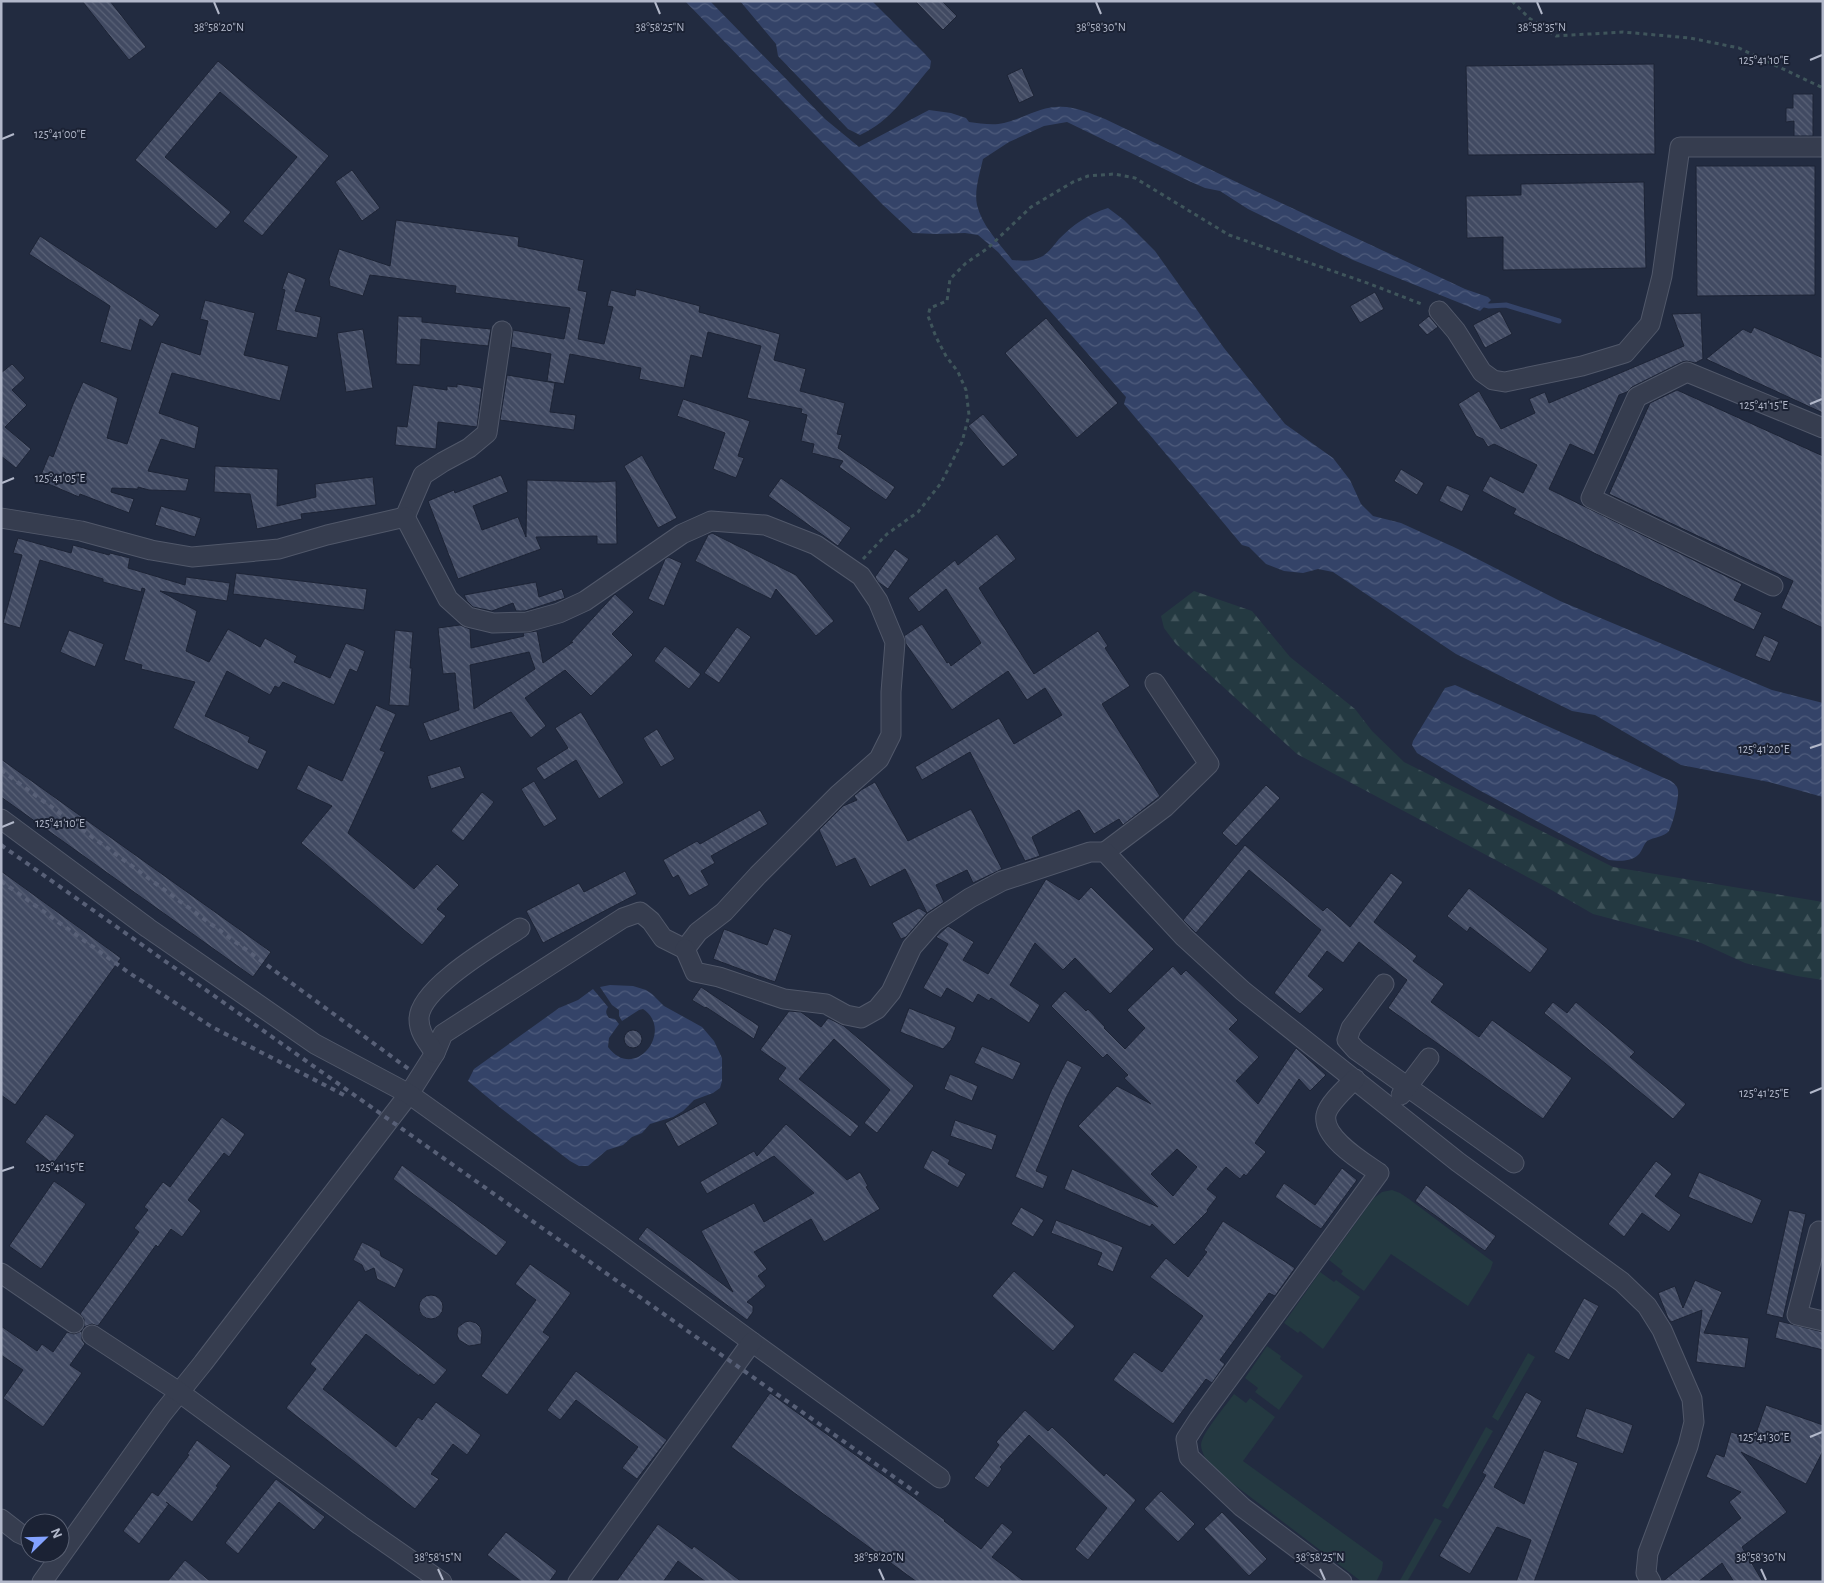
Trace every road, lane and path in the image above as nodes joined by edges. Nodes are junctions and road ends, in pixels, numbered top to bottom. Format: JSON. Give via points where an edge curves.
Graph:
{"nodes":[{"id":1,"x":1512,"y":1,"type":"edge"},
{"id":2,"x":1823,"y":88,"type":"edge"},
{"id":3,"x":1823,"y":147,"type":"edge"},
{"id":4,"x":1438,"y":311,"type":"joint"},
{"id":5,"x":502,"y":331,"type":"dead end"},
{"id":6,"x":1823,"y":428,"type":"edge"},
{"id":7,"x":405,"y":517,"type":"junction"},
{"id":8,"x":1,"y":518,"type":"edge"},
{"id":9,"x":852,"y":570,"type":"junction"},
{"id":10,"x":1773,"y":586,"type":"dead end"},
{"id":11,"x":1155,"y":683,"type":"dead end"},
{"id":12,"x":1,"y":819,"type":"edge"},
{"id":13,"x":1105,"y":852,"type":"junction"},
{"id":14,"x":520,"y":928,"type":"dead end"},
{"id":15,"x":685,"y":950,"type":"junction"},
{"id":16,"x":1384,"y":984,"type":"dead end"},
{"id":17,"x":435,"y":1053,"type":"junction"},
{"id":18,"x":1429,"y":1058,"type":"dead end"},
{"id":19,"x":1355,"y":1079,"type":"junction"},
{"id":20,"x":1408,"y":1087,"type":"junction"},
{"id":21,"x":409,"y":1094,"type":"junction"},
{"id":22,"x":1391,"y":1108,"type":"junction"},
{"id":23,"x":1514,"y":1163,"type":"dead end"},
{"id":24,"x":1823,"y":1232,"type":"edge"},
{"id":25,"x":1,"y":1272,"type":"edge"},
{"id":26,"x":1823,"y":1321,"type":"edge"},
{"id":27,"x":74,"y":1323,"type":"dead end"},
{"id":28,"x":92,"y":1335,"type":"dead end"},
{"id":29,"x":752,"y":1342,"type":"junction"},
{"id":30,"x":179,"y":1392,"type":"junction"},
{"id":31,"x":940,"y":1478,"type":"dead end"},
{"id":32,"x":1,"y":1519,"type":"edge"},
{"id":33,"x":20,"y":1533,"type":"edge"},
{"id":34,"x":70,"y":1541,"type":"edge"},
{"id":35,"x":54,"y":1563,"type":"edge"},
{"id":36,"x":42,"y":1582,"type":"edge"},
{"id":37,"x":442,"y":1582,"type":"edge"},
{"id":38,"x":578,"y":1582,"type":"edge"},
{"id":39,"x":1342,"y":1582,"type":"edge"},
{"id":40,"x":1651,"y":1582,"type":"edge"}],
"edges":[{"from":1,"to":2,"type":"path","via":[[1529,18],[1556,36],[1623,32],[1690,38],[1739,48]]},
{"from":3,"to":4,"type":"street","via":[[1680,147],[1662,276],[1650,324],[1625,353],[1582,366],[1505,382],[1493,380],[1482,372],[1456,331]]},
{"from":4,"to":9,"type":"path","via":[[1228,235],[1135,178],[1114,174],[1088,176],[1073,182],[1031,207],[988,248],[966,263],[950,279],[947,301],[930,308],[928,316],[936,337],[966,390],[969,415],[962,442],[941,484],[918,512],[887,534]]},
{"from":5,"to":7,"type":"street","via":[[487,433],[423,476]]},
{"from":6,"to":10,"type":"street","via":[[1687,372],[1637,397],[1591,498]]},
{"from":7,"to":8,"type":"street","via":[[279,549],[192,556],[151,550],[81,531]]},
{"from":7,"to":9,"type":"street","via":[[448,599],[468,617],[493,623],[527,622],[585,601],[682,534],[711,521],[765,525],[816,545]]},
{"from":9,"to":15,"type":"street","via":[[878,601],[895,642],[891,735],[878,760],[764,868],[724,912],[698,932]]},
{"from":11,"to":13,"type":"street","via":[[1209,764],[1165,807]]},
{"from":12,"to":21,"type":"street","via":[[148,928],[315,1044]]},
{"from":13,"to":15,"type":"street","via":[[1090,852],[1002,881],[934,922],[912,948],[891,992],[877,1009],[862,1018],[846,1015],[826,1004],[784,999],[695,972]]},
{"from":13,"to":19,"type":"street","via":[[1184,937],[1243,991]]},
{"from":14,"to":17,"type":"street","via":[[466,964],[424,1004],[419,1017],[420,1033]]},
{"from":15,"to":17,"type":"street","via":[[663,938],[640,912],[623,918],[443,1034]]},
{"from":16,"to":20,"type":"street","via":[[1351,1028],[1348,1040],[1356,1050]]},
{"from":17,"to":21,"type":"street"},
{"from":18,"to":20,"type":"street"},
{"from":19,"to":22,"type":"street"},
{"from":19,"to":39,"type":"street","via":[[1332,1105],[1326,1116],[1328,1128],[1344,1148],[1379,1173],[1186,1439],[1189,1457],[1242,1507]]},
{"from":20,"to":22,"type":"street"},
{"from":20,"to":23,"type":"street"},
{"from":21,"to":29,"type":"street"},
{"from":21,"to":30,"type":"street"},
{"from":22,"to":40,"type":"street","via":[[1458,1162],[1622,1282],[1647,1306],[1662,1330],[1692,1398],[1694,1422],[1648,1553],[1646,1573]]},
{"from":24,"to":26,"type":"street","via":[[1819,1231],[1797,1315]]},
{"from":25,"to":27,"type":"street"},
{"from":28,"to":30,"type":"street"},
{"from":29,"to":31,"type":"street"},
{"from":29,"to":38,"type":"street"},
{"from":30,"to":34,"type":"street"},
{"from":30,"to":37,"type":"street"},
{"from":32,"to":33,"type":"street"},
{"from":35,"to":36,"type":"street"}]}
